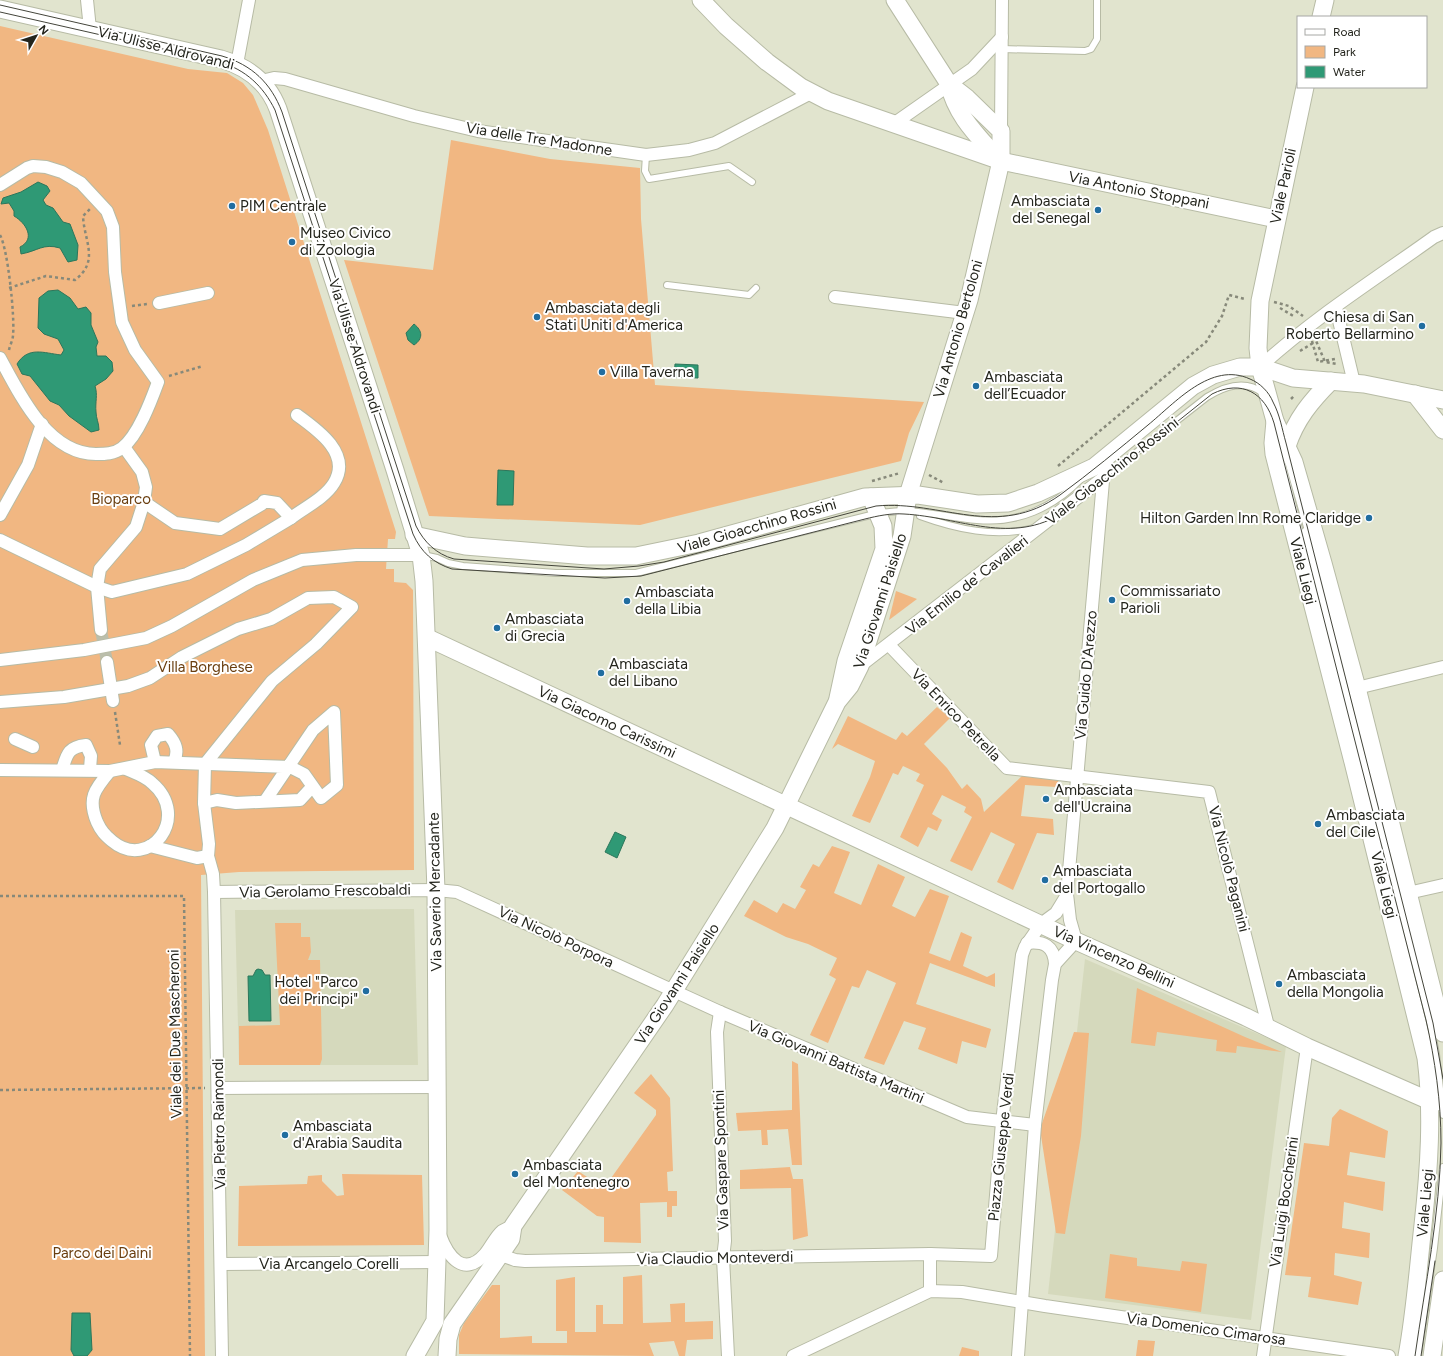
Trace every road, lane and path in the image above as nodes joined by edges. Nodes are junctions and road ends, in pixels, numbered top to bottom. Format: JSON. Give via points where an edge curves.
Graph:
{"nodes":[{"id":1,"x":87,"y":0,"type":"edge"},
{"id":2,"x":249,"y":0,"type":"edge"},
{"id":3,"x":701,"y":0,"type":"edge"},
{"id":4,"x":895,"y":0,"type":"edge"},
{"id":5,"x":1002,"y":0,"type":"edge"},
{"id":6,"x":1097,"y":0,"type":"edge"},
{"id":7,"x":1325,"y":0,"type":"edge"},
{"id":8,"x":0,"y":9,"type":"edge"},
{"id":9,"x":1321,"y":16,"type":"edge"},
{"id":10,"x":90,"y":29,"type":"junction"},
{"id":11,"x":1002,"y":43,"type":"junction"},
{"id":12,"x":237,"y":64,"type":"junction"},
{"id":13,"x":261,"y":80,"type":"junction"},
{"id":14,"x":949,"y":84,"type":"junction"},
{"id":15,"x":1305,"y":88,"type":"edge"},
{"id":16,"x":811,"y":93,"type":"junction"},
{"id":17,"x":892,"y":124,"type":"junction"},
{"id":18,"x":1001,"y":131,"type":"junction"},
{"id":19,"x":646,"y":155,"type":"junction"},
{"id":20,"x":1001,"y":161,"type":"junction"},
{"id":21,"x":752,"y":182,"type":"dead end"},
{"id":22,"x":0,"y":185,"type":"edge"},
{"id":23,"x":101,"y":204,"type":"junction"},
{"id":24,"x":1276,"y":219,"type":"junction"},
{"id":25,"x":1443,"y":226,"type":"edge"},
{"id":26,"x":0,"y":235,"type":"edge"},
{"id":27,"x":1439,"y":235,"type":"edge"},
{"id":28,"x":667,"y":285,"type":"dead end"},
{"id":29,"x":9,"y":288,"type":"junction"},
{"id":30,"x":756,"y":288,"type":"dead end"},
{"id":31,"x":208,"y":293,"type":"dead end"},
{"id":32,"x":835,"y":297,"type":"dead end"},
{"id":33,"x":1241,"y":298,"type":"dead end"},
{"id":34,"x":158,"y":302,"type":"joint"},
{"id":35,"x":1281,"y":303,"type":"dead end"},
{"id":36,"x":120,"y":308,"type":"junction"},
{"id":37,"x":1280,"y":308,"type":"dead end"},
{"id":38,"x":1336,"y":308,"type":"junction"},
{"id":39,"x":965,"y":313,"type":"junction"},
{"id":40,"x":1300,"y":313,"type":"dead end"},
{"id":41,"x":1296,"y":317,"type":"dead end"},
{"id":42,"x":1314,"y":342,"type":"junction"},
{"id":43,"x":1295,"y":354,"type":"dead end"},
{"id":44,"x":1337,"y":358,"type":"dead end"},
{"id":45,"x":0,"y":359,"type":"edge"},
{"id":46,"x":1323,"y":360,"type":"junction"},
{"id":47,"x":1339,"y":364,"type":"dead end"},
{"id":48,"x":203,"y":366,"type":"dead end"},
{"id":49,"x":1260,"y":368,"type":"junction"},
{"id":50,"x":158,"y":382,"type":"junction"},
{"id":51,"x":1344,"y":382,"type":"junction"},
{"id":52,"x":1212,"y":384,"type":"junction"},
{"id":53,"x":1415,"y":394,"type":"junction"},
{"id":54,"x":1294,"y":396,"type":"dead end"},
{"id":55,"x":1291,"y":399,"type":"dead end"},
{"id":56,"x":1270,"y":400,"type":"junction"},
{"id":57,"x":1443,"y":400,"type":"edge"},
{"id":58,"x":297,"y":415,"type":"dead end"},
{"id":59,"x":1275,"y":421,"type":"junction"},
{"id":60,"x":42,"y":424,"type":"junction"},
{"id":61,"x":1443,"y":430,"type":"edge"},
{"id":62,"x":1287,"y":446,"type":"junction"},
{"id":63,"x":124,"y":447,"type":"junction"},
{"id":64,"x":1054,"y":469,"type":"dead end"},
{"id":65,"x":900,"y":473,"type":"dead end"},
{"id":66,"x":1098,"y":473,"type":"junction"},
{"id":67,"x":928,"y":474,"type":"dead end"},
{"id":68,"x":951,"y":488,"type":"dead end"},
{"id":69,"x":868,"y":490,"type":"junction"},
{"id":70,"x":144,"y":502,"type":"junction"},
{"id":71,"x":908,"y":503,"type":"junction"},
{"id":72,"x":1299,"y":505,"type":"dead end"},
{"id":73,"x":879,"y":513,"type":"junction"},
{"id":74,"x":0,"y":515,"type":"edge"},
{"id":75,"x":291,"y":518,"type":"junction"},
{"id":76,"x":1044,"y":525,"type":"junction"},
{"id":77,"x":1304,"y":526,"type":"dead end"},
{"id":78,"x":414,"y":535,"type":"junction"},
{"id":79,"x":0,"y":540,"type":"edge"},
{"id":80,"x":420,"y":555,"type":"junction"},
{"id":81,"x":97,"y":587,"type":"junction"},
{"id":82,"x":101,"y":630,"type":"tunnel mouth"},
{"id":83,"x":428,"y":638,"type":"junction"},
{"id":84,"x":889,"y":645,"type":"junction"},
{"id":85,"x":0,"y":660,"type":"edge"},
{"id":86,"x":107,"y":662,"type":"tunnel mouth"},
{"id":87,"x":860,"y":666,"type":"junction"},
{"id":88,"x":1443,"y":667,"type":"edge"},
{"id":89,"x":111,"y":688,"type":"junction"},
{"id":90,"x":1358,"y":688,"type":"junction"},
{"id":91,"x":113,"y":701,"type":"joint"},
{"id":92,"x":0,"y":702,"type":"edge"},
{"id":93,"x":837,"y":702,"type":"junction"},
{"id":94,"x":15,"y":739,"type":"dead end"},
{"id":95,"x":120,"y":745,"type":"dead end"},
{"id":96,"x":33,"y":747,"type":"dead end"},
{"id":97,"x":155,"y":762,"type":"junction"},
{"id":98,"x":174,"y":762,"type":"junction"},
{"id":99,"x":205,"y":764,"type":"junction"},
{"id":100,"x":290,"y":767,"type":"junction"},
{"id":101,"x":90,"y":769,"type":"junction"},
{"id":102,"x":126,"y":769,"type":"junction"},
{"id":103,"x":0,"y":770,"type":"edge"},
{"id":104,"x":62,"y":770,"type":"junction"},
{"id":105,"x":110,"y":771,"type":"junction"},
{"id":106,"x":1077,"y":775,"type":"junction"},
{"id":107,"x":312,"y":787,"type":"junction"},
{"id":108,"x":265,"y":801,"type":"junction"},
{"id":109,"x":204,"y":803,"type":"junction"},
{"id":110,"x":787,"y":805,"type":"junction"},
{"id":111,"x":150,"y":846,"type":"junction"},
{"id":112,"x":208,"y":856,"type":"junction"},
{"id":113,"x":1443,"y":885,"type":"edge"},
{"id":114,"x":436,"y":890,"type":"junction"},
{"id":115,"x":214,"y":892,"type":"junction"},
{"id":116,"x":1408,"y":893,"type":"junction"},
{"id":117,"x":1067,"y":894,"type":"junction"},
{"id":118,"x":0,"y":896,"type":"edge"},
{"id":119,"x":1041,"y":924,"type":"junction"},
{"id":120,"x":1076,"y":941,"type":"junction"},
{"id":121,"x":1027,"y":943,"type":"junction"},
{"id":122,"x":1055,"y":964,"type":"junction"},
{"id":123,"x":673,"y":992,"type":"junction"},
{"id":124,"x":720,"y":1012,"type":"junction"},
{"id":125,"x":1443,"y":1029,"type":"edge"},
{"id":126,"x":1269,"y":1030,"type":"junction"},
{"id":127,"x":1307,"y":1047,"type":"junction"},
{"id":128,"x":187,"y":1087,"type":"junction"},
{"id":129,"x":438,"y":1087,"type":"junction"},
{"id":130,"x":218,"y":1088,"type":"junction"},
{"id":131,"x":0,"y":1090,"type":"edge"},
{"id":132,"x":1439,"y":1105,"type":"edge"},
{"id":133,"x":1002,"y":1122,"type":"junction"},
{"id":134,"x":1035,"y":1125,"type":"junction"},
{"id":135,"x":1443,"y":1167,"type":"edge"},
{"id":136,"x":513,"y":1226,"type":"junction"},
{"id":137,"x":438,"y":1230,"type":"junction"},
{"id":138,"x":930,"y":1254,"type":"junction"},
{"id":139,"x":501,"y":1255,"type":"junction"},
{"id":140,"x":723,"y":1258,"type":"junction"},
{"id":141,"x":437,"y":1262,"type":"junction"},
{"id":142,"x":221,"y":1264,"type":"junction"},
{"id":143,"x":1443,"y":1280,"type":"edge"},
{"id":144,"x":930,"y":1291,"type":"junction"},
{"id":145,"x":1023,"y":1302,"type":"junction"},
{"id":146,"x":1265,"y":1338,"type":"junction"},
{"id":147,"x":190,"y":1356,"type":"edge"},
{"id":148,"x":222,"y":1356,"type":"edge"},
{"id":149,"x":415,"y":1356,"type":"edge"},
{"id":150,"x":447,"y":1356,"type":"edge"},
{"id":151,"x":728,"y":1356,"type":"edge"},
{"id":152,"x":793,"y":1356,"type":"edge"},
{"id":153,"x":1018,"y":1356,"type":"edge"},
{"id":154,"x":1263,"y":1356,"type":"edge"},
{"id":155,"x":1389,"y":1356,"type":"edge"},
{"id":156,"x":1407,"y":1356,"type":"edge"},
{"id":157,"x":1418,"y":1356,"type":"edge"},
{"id":158,"x":1432,"y":1356,"type":"edge"}],
"edges":[{"from":1,"to":10,"type":"street"},
{"from":2,"to":12,"type":"street"},
{"from":3,"to":16,"type":"street","name":"Via Antonio Stoppani","via":[[744,43]]},
{"from":4,"to":14,"type":"street"},
{"from":5,"to":11,"type":"street"},
{"from":6,"to":11,"type":"lane","via":[[1096,39],[1091,49],[1085,51]]},
{"from":7,"to":9,"type":"street"},
{"from":8,"to":10,"type":"street","name":"Via Ulisse Aldrovandi"},
{"from":10,"to":12,"type":"street","name":"Via Ulisse Aldrovandi"},
{"from":11,"to":14,"type":"street","via":[[972,69]]},
{"from":11,"to":18,"type":"street"},
{"from":12,"to":13,"type":"street","name":"Via Ulisse Aldrovandi"},
{"from":13,"to":19,"type":"street","name":"Via delle Tre Madonne","via":[[285,78],[414,116],[478,131]]},
{"from":13,"to":78,"type":"street","name":"Via Ulisse Aldrovandi","via":[[278,109]]},
{"from":14,"to":17,"type":"street"},
{"from":14,"to":18,"type":"street"},
{"from":14,"to":20,"type":"street","via":[[953,100],[966,122]]},
{"from":15,"to":24,"type":"street","name":"Viale Parioli"},
{"from":16,"to":17,"type":"street","name":"Via Antonio Stoppani"},
{"from":16,"to":19,"type":"street","name":"Via delle Tre Madonne","via":[[715,143],[689,150]]},
{"from":17,"to":20,"type":"street","name":"Via Antonio Stoppani"},
{"from":18,"to":20,"type":"street","name":"Via Antonio Bertoloni"},
{"from":19,"to":21,"type":"lane","via":[[645,171],[649,179],[729,166]]},
{"from":20,"to":24,"type":"street","name":"Via Antonio Stoppani"},
{"from":20,"to":39,"type":"street","name":"Via Antonio Bertoloni"},
{"from":22,"to":23,"type":"street","via":[[27,168],[46,166],[72,176]]},
{"from":23,"to":29,"type":"path","via":[[88,210],[83,216],[83,227],[90,250],[85,273],[75,280],[46,276]]},
{"from":23,"to":36,"type":"street","via":[[110,214],[113,227]]},
{"from":24,"to":49,"type":"street","name":"Viale Parioli","via":[[1263,285],[1258,336]]},
{"from":25,"to":27,"type":"street"},
{"from":26,"to":29,"type":"path","via":[[5,251]]},
{"from":27,"to":38,"type":"street"},
{"from":28,"to":30,"type":"lane","via":[[749,295]]},
{"from":29,"to":45,"type":"path","via":[[13,310],[13,337],[7,353]]},
{"from":31,"to":34,"type":"street"},
{"from":32,"to":39,"type":"street"},
{"from":33,"to":64,"type":"path","via":[[1229,295],[1222,316],[1206,342]]},
{"from":34,"to":36,"type":"path"},
{"from":35,"to":40,"type":"path"},
{"from":36,"to":50,"type":"street","via":[[128,339]]},
{"from":37,"to":41,"type":"path"},
{"from":38,"to":49,"type":"street","via":[[1278,351]]},
{"from":38,"to":51,"type":"street"},
{"from":39,"to":71,"type":"street","name":"Via Antonio Bertoloni"},
{"from":42,"to":43,"type":"path"},
{"from":42,"to":46,"type":"path"},
{"from":42,"to":46,"type":"path","via":[[1318,362]]},
{"from":44,"to":46,"type":"path"},
{"from":45,"to":60,"type":"street"},
{"from":46,"to":47,"type":"path","via":[[1328,364]]},
{"from":48,"to":50,"type":"path","via":[[180,372]]},
{"from":49,"to":51,"type":"street","via":[[1292,378]]},
{"from":49,"to":52,"type":"street","via":[[1231,369]]},
{"from":49,"to":56,"type":"street","name":"Viale Parioli"},
{"from":50,"to":63,"type":"street","via":[[146,415]]},
{"from":51,"to":53,"type":"street"},
{"from":51,"to":62,"type":"street","via":[[1302,414]]},
{"from":52,"to":56,"type":"lane","via":[[1248,385],[1257,388]]},
{"from":52,"to":66,"type":"lane","name":"Viale Gioacchino Rossini","via":[[1207,397]]},
{"from":52,"to":66,"type":"street","name":"Viale Gioacchino Rossini","via":[[1183,394],[1107,456]]},
{"from":53,"to":57,"type":"street"},
{"from":53,"to":61,"type":"street"},
{"from":54,"to":55,"type":"path"},
{"from":56,"to":59,"type":"street","name":"Viale Parioli"},
{"from":58,"to":75,"type":"street","via":[[328,440],[338,460],[338,472],[334,483],[326,492]]},
{"from":59,"to":62,"type":"street","name":"Viale Liegi"},
{"from":59,"to":72,"type":"lane"},
{"from":59,"to":132,"type":"street","name":"Viale Liegi","via":[[1274,454],[1427,1067]]},
{"from":60,"to":63,"type":"street","via":[[63,445],[80,452],[108,454]]},
{"from":60,"to":74,"type":"street","via":[[28,466]]},
{"from":62,"to":90,"type":"street","name":"Viale Liegi","via":[[1296,467]]},
{"from":63,"to":70,"type":"street","via":[[142,472],[146,487]]},
{"from":65,"to":69,"type":"path"},
{"from":66,"to":71,"type":"street","name":"Viale Gioacchino Rossini","via":[[1008,503],[977,504],[928,496]]},
{"from":66,"to":76,"type":"street","name":"Viale Gioacchino Rossini"},
{"from":66,"to":106,"type":"street","name":"Via Guido D'Arezzo"},
{"from":67,"to":68,"type":"path"},
{"from":69,"to":71,"type":"street","name":"Viale Gioacchino Rossini"},
{"from":69,"to":73,"type":"street","name":"Via Giovanni Paisiello"},
{"from":69,"to":78,"type":"street","name":"Viale Gioacchino Rossini","via":[[851,500],[700,543],[636,556],[587,556],[465,546]]},
{"from":70,"to":75,"type":"street","via":[[175,523],[220,529],[262,504],[264,500],[277,503]]},
{"from":70,"to":81,"type":"street","via":[[136,527],[100,569]]},
{"from":71,"to":73,"type":"lane","name":"Viale Gioacchino Rossini"},
{"from":71,"to":76,"type":"lane","name":"Viale Gioacchino Rossini","via":[[945,524],[988,532],[1009,533]]},
{"from":71,"to":87,"type":"street","name":"Via Giovanni Paisiello","via":[[902,536]]},
{"from":73,"to":80,"type":"lane","name":"Viale Gioacchino Rossini","via":[[636,574],[556,573],[463,566]]},
{"from":73,"to":93,"type":"street","name":"Via Giovanni Paisiello","via":[[885,536],[884,549],[844,668]]},
{"from":75,"to":81,"type":"street","via":[[246,545],[187,574],[112,592]]},
{"from":76,"to":84,"type":"street","name":"Via Emilio de' Cavalieri"},
{"from":77,"to":132,"type":"lane","name":"Viale Liegi","via":[[1431,1027],[1436,1054]]},
{"from":78,"to":80,"type":"street","name":"Via Ulisse Aldrovandi"},
{"from":79,"to":81,"type":"street"},
{"from":80,"to":83,"type":"street","name":"Via Saverio Mercadante"},
{"from":80,"to":85,"type":"street","via":[[356,555],[302,560],[253,580],[146,638],[69,652]]},
{"from":81,"to":82,"type":"street"},
{"from":83,"to":110,"type":"street","name":"Via Giacomo Carissimi"},
{"from":83,"to":114,"type":"street","name":"Via Saverio Mercadante"},
{"from":84,"to":87,"type":"street","name":"Via Emilio de' Cavalieri"},
{"from":84,"to":106,"type":"street","name":"Via Enrico Petrella","via":[[1007,768]]},
{"from":86,"to":89,"type":"street"},
{"from":87,"to":93,"type":"street","name":"Via Giovanni Paisiello","via":[[850,686]]},
{"from":88,"to":90,"type":"street"},
{"from":89,"to":91,"type":"street"},
{"from":89,"to":92,"type":"street","via":[[64,697]]},
{"from":89,"to":99,"type":"street","via":[[128,686],[150,678],[238,629],[271,618],[308,598],[334,597],[352,607],[316,644],[272,681]]},
{"from":90,"to":116,"type":"street","name":"Viale Liegi"},
{"from":91,"to":95,"type":"path"},
{"from":93,"to":110,"type":"street","name":"Via Giovanni Paisiello"},
{"from":94,"to":96,"type":"street"},
{"from":97,"to":98,"type":"street"},
{"from":97,"to":98,"type":"street","via":[[151,745],[157,736],[168,734],[174,742],[177,754]]},
{"from":97,"to":102,"type":"street"},
{"from":98,"to":99,"type":"street"},
{"from":99,"to":100,"type":"street"},
{"from":99,"to":109,"type":"street","name":"Via Pietro Raimondi"},
{"from":100,"to":107,"type":"street","via":[[304,774]]},
{"from":100,"to":107,"type":"street","via":[[313,730],[334,712],[336,784],[321,798]]},
{"from":100,"to":108,"type":"street"},
{"from":101,"to":104,"type":"street"},
{"from":101,"to":104,"type":"street","via":[[91,756],[86,745],[75,746],[67,753]]},
{"from":101,"to":105,"type":"street"},
{"from":102,"to":105,"type":"street"},
{"from":102,"to":111,"type":"street","via":[[151,782],[168,804],[169,815],[164,833]]},
{"from":103,"to":104,"type":"street"},
{"from":105,"to":111,"type":"street","via":[[95,790],[92,809],[101,831],[118,846],[129,850],[141,850]]},
{"from":106,"to":117,"type":"street","name":"Via Guido D'Arezzo"},
{"from":106,"to":126,"type":"street","name":"Via Nicolò Paganini","via":[[1209,792]]},
{"from":107,"to":108,"type":"street","via":[[300,800]]},
{"from":108,"to":109,"type":"street","via":[[217,800]]},
{"from":109,"to":112,"type":"street","name":"Via Pietro Raimondi"},
{"from":110,"to":119,"type":"street","name":"Via Vincenzo Bellini"},
{"from":110,"to":123,"type":"street","name":"Via Giovanni Paisiello","via":[[776,828]]},
{"from":111,"to":112,"type":"street","via":[[197,858]]},
{"from":112,"to":115,"type":"street","name":"Via Pietro Raimondi"},
{"from":113,"to":116,"type":"street"},
{"from":114,"to":115,"type":"street","name":"Via Gerolamo Frescobaldi"},
{"from":114,"to":123,"type":"street","name":"Via Nicolò Porpora","via":[[457,892]]},
{"from":114,"to":129,"type":"street","name":"Via Saverio Mercadante"},
{"from":115,"to":130,"type":"street","name":"Via Pietro Raimondi"},
{"from":116,"to":125,"type":"street","name":"Viale Liegi"},
{"from":117,"to":119,"type":"street","name":"Via Guido D'Arezzo","via":[[1056,912]]},
{"from":117,"to":120,"type":"street","name":"Via Guido D'Arezzo"},
{"from":118,"to":128,"type":"path","name":"Viale dei Due Mascheroni","via":[[184,896]]},
{"from":119,"to":120,"type":"street","name":"Via Vincenzo Bellini"},
{"from":119,"to":121,"type":"street","name":"Piazza Giuseppe Verdi"},
{"from":120,"to":122,"type":"street"},
{"from":120,"to":126,"type":"street","name":"Via Vincenzo Bellini","via":[[1246,1017]]},
{"from":121,"to":122,"type":"street","name":"Piazza Giuseppe Verdi","via":[[1041,942],[1049,946],[1055,957]]},
{"from":121,"to":133,"type":"street","name":"Piazza Giuseppe Verdi","via":[[1021,963]]},
{"from":122,"to":134,"type":"street","name":"Piazza Giuseppe Verdi"},
{"from":123,"to":124,"type":"street","name":"Via Giovanni Battista Martini"},
{"from":123,"to":136,"type":"street","name":"Via Giovanni Paisiello"},
{"from":124,"to":133,"type":"street","name":"Via Giovanni Battista Martini","via":[[967,1118]]},
{"from":124,"to":140,"type":"street","name":"Via Gaspare Spontini","via":[[717,1032]]},
{"from":126,"to":127,"type":"street","name":"Via Vincenzo Bellini"},
{"from":127,"to":132,"type":"street","name":"Via Vincenzo Bellini"},
{"from":127,"to":146,"type":"street","name":"Via Luigi Boccherini"},
{"from":128,"to":130,"type":"path"},
{"from":128,"to":131,"type":"path"},
{"from":128,"to":147,"type":"path","name":"Viale dei Due Mascheroni"},
{"from":129,"to":130,"type":"street"},
{"from":129,"to":137,"type":"street","name":"Via Saverio Mercadante"},
{"from":130,"to":142,"type":"street","name":"Via Pietro Raimondi"},
{"from":132,"to":156,"type":"street","name":"Viale Liegi"},
{"from":133,"to":134,"type":"street","name":"Via Giovanni Battista Martini"},
{"from":133,"to":138,"type":"street","name":"Piazza Giuseppe Verdi","via":[[991,1256]]},
{"from":134,"to":145,"type":"street","name":"Piazza Giuseppe Verdi"},
{"from":135,"to":157,"type":"lane","name":"Viale Liegi"},
{"from":136,"to":137,"type":"street","via":[[502,1231],[479,1260],[468,1265],[450,1257]]},
{"from":136,"to":139,"type":"street","name":"Via Giovanni Paisiello","via":[[512,1239]]},
{"from":137,"to":141,"type":"street","name":"Via Saverio Mercadante"},
{"from":138,"to":140,"type":"street","name":"Via Claudio Monteverdi"},
{"from":138,"to":144,"type":"street"},
{"from":139,"to":140,"type":"street","name":"Via Claudio Monteverdi","via":[[520,1261]]},
{"from":139,"to":150,"type":"street","name":"Via Giovanni Paisiello","via":[[452,1324]]},
{"from":140,"to":151,"type":"street","name":"Via Gaspare Spontini"},
{"from":141,"to":142,"type":"street","name":"Via Arcangelo Corelli"},
{"from":141,"to":149,"type":"street","name":"Via Saverio Mercadante","via":[[435,1321]]},
{"from":142,"to":148,"type":"street","name":"Via Pietro Raimondi"},
{"from":143,"to":158,"type":"street"},
{"from":144,"to":145,"type":"street","name":"Via Domenico Cimarosa","via":[[962,1292]]},
{"from":144,"to":152,"type":"street"},
{"from":145,"to":146,"type":"street","name":"Via Domenico Cimarosa"},
{"from":145,"to":153,"type":"street","name":"Piazza Giuseppe Verdi"},
{"from":146,"to":154,"type":"street","name":"Via Luigi Boccherini"},
{"from":146,"to":155,"type":"street","name":"Via Domenico Cimarosa"}]}
